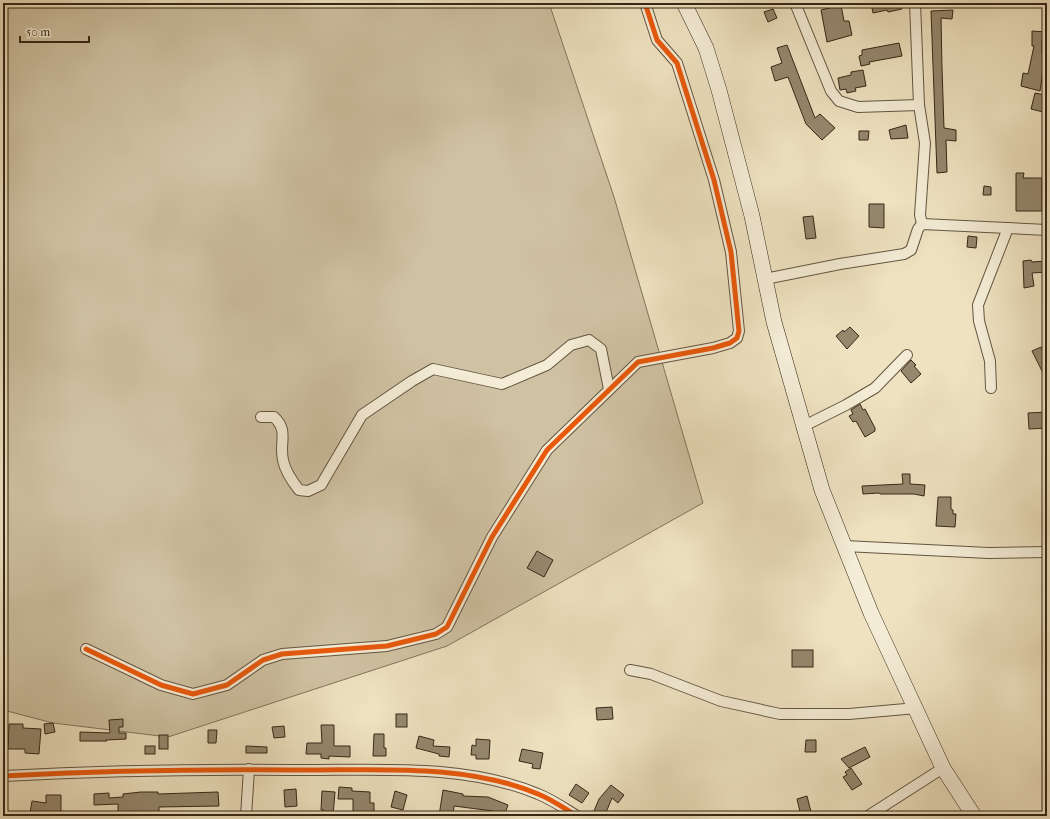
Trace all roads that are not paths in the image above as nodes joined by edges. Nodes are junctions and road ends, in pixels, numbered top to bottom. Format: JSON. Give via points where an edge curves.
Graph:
{"nodes":[{"id":1,"x":645,"y":3,"type":"edge"},
{"id":2,"x":684,"y":3,"type":"edge"},
{"id":3,"x":795,"y":3,"type":"edge"},
{"id":4,"x":915,"y":3,"type":"edge"},
{"id":5,"x":919,"y":105,"type":"junction"},
{"id":6,"x":922,"y":224,"type":"junction"},
{"id":7,"x":1008,"y":228,"type":"junction"},
{"id":8,"x":1047,"y":230,"type":"edge"},
{"id":9,"x":765,"y":279,"type":"junction"},
{"id":10,"x":907,"y":355,"type":"dead end"},
{"id":11,"x":991,"y":388,"type":"dead end"},
{"id":12,"x":609,"y":389,"type":"junction"},
{"id":13,"x":261,"y":417,"type":"dead end"},
{"id":14,"x":802,"y":427,"type":"junction"},
{"id":15,"x":844,"y":546,"type":"junction"},
{"id":16,"x":1047,"y":552,"type":"edge"},
{"id":17,"x":86,"y":649,"type":"dead end"},
{"id":18,"x":630,"y":670,"type":"dead end"},
{"id":19,"x":917,"y":708,"type":"junction"},
{"id":20,"x":943,"y":768,"type":"junction"},
{"id":21,"x":249,"y":770,"type":"junction"},
{"id":22,"x":3,"y":776,"type":"edge"},
{"id":23,"x":562,"y":812,"type":"edge"},
{"id":24,"x":246,"y":816,"type":"edge"},
{"id":25,"x":577,"y":816,"type":"edge"},
{"id":26,"x":868,"y":816,"type":"edge"},
{"id":27,"x":974,"y":816,"type":"edge"}],
"edges":[{"from":1,"to":12,"type":"street","via":[[657,40],[679,68],[714,180],[731,252],[740,331],[737,338],[730,343],[638,362]]},
{"from":2,"to":9,"type":"main road","via":[[706,48],[720,90]]},
{"from":3,"to":5,"type":"street","via":[[830,91],[839,101],[858,107]]},
{"from":4,"to":5,"type":"street"},
{"from":5,"to":6,"type":"street","via":[[925,143],[920,215]]},
{"from":6,"to":7,"type":"street"},
{"from":6,"to":9,"type":"street","via":[[912,250],[904,254]]},
{"from":7,"to":8,"type":"street"},
{"from":7,"to":11,"type":"street","via":[[978,305],[979,321],[990,361]]},
{"from":9,"to":14,"type":"main road"},
{"from":10,"to":14,"type":"street","via":[[875,388]]},
{"from":12,"to":13,"type":"street","via":[[601,349],[589,340],[571,345],[546,365],[502,384],[433,369],[362,415],[321,485],[308,491],[299,490],[289,477],[282,460],[281,424],[274,417]]},
{"from":12,"to":17,"type":"street","via":[[547,450],[492,537],[446,627],[436,634],[387,646],[282,654],[263,660],[227,685],[193,694],[161,685]]},
{"from":14,"to":15,"type":"main road","via":[[822,490]]},
{"from":15,"to":16,"type":"street","via":[[990,553]]},
{"from":15,"to":19,"type":"main road","via":[[871,613]]},
{"from":18,"to":19,"type":"street","via":[[651,674],[721,701],[780,714],[849,714]]},
{"from":19,"to":20,"type":"main road"},
{"from":20,"to":26,"type":"street"},
{"from":20,"to":27,"type":"main road"},
{"from":21,"to":22,"type":"street","via":[[124,771]]},
{"from":21,"to":23,"type":"street","via":[[387,770],[460,775],[517,786],[539,794]]},
{"from":21,"to":24,"type":"street"},
{"from":23,"to":25,"type":"street"}]}
